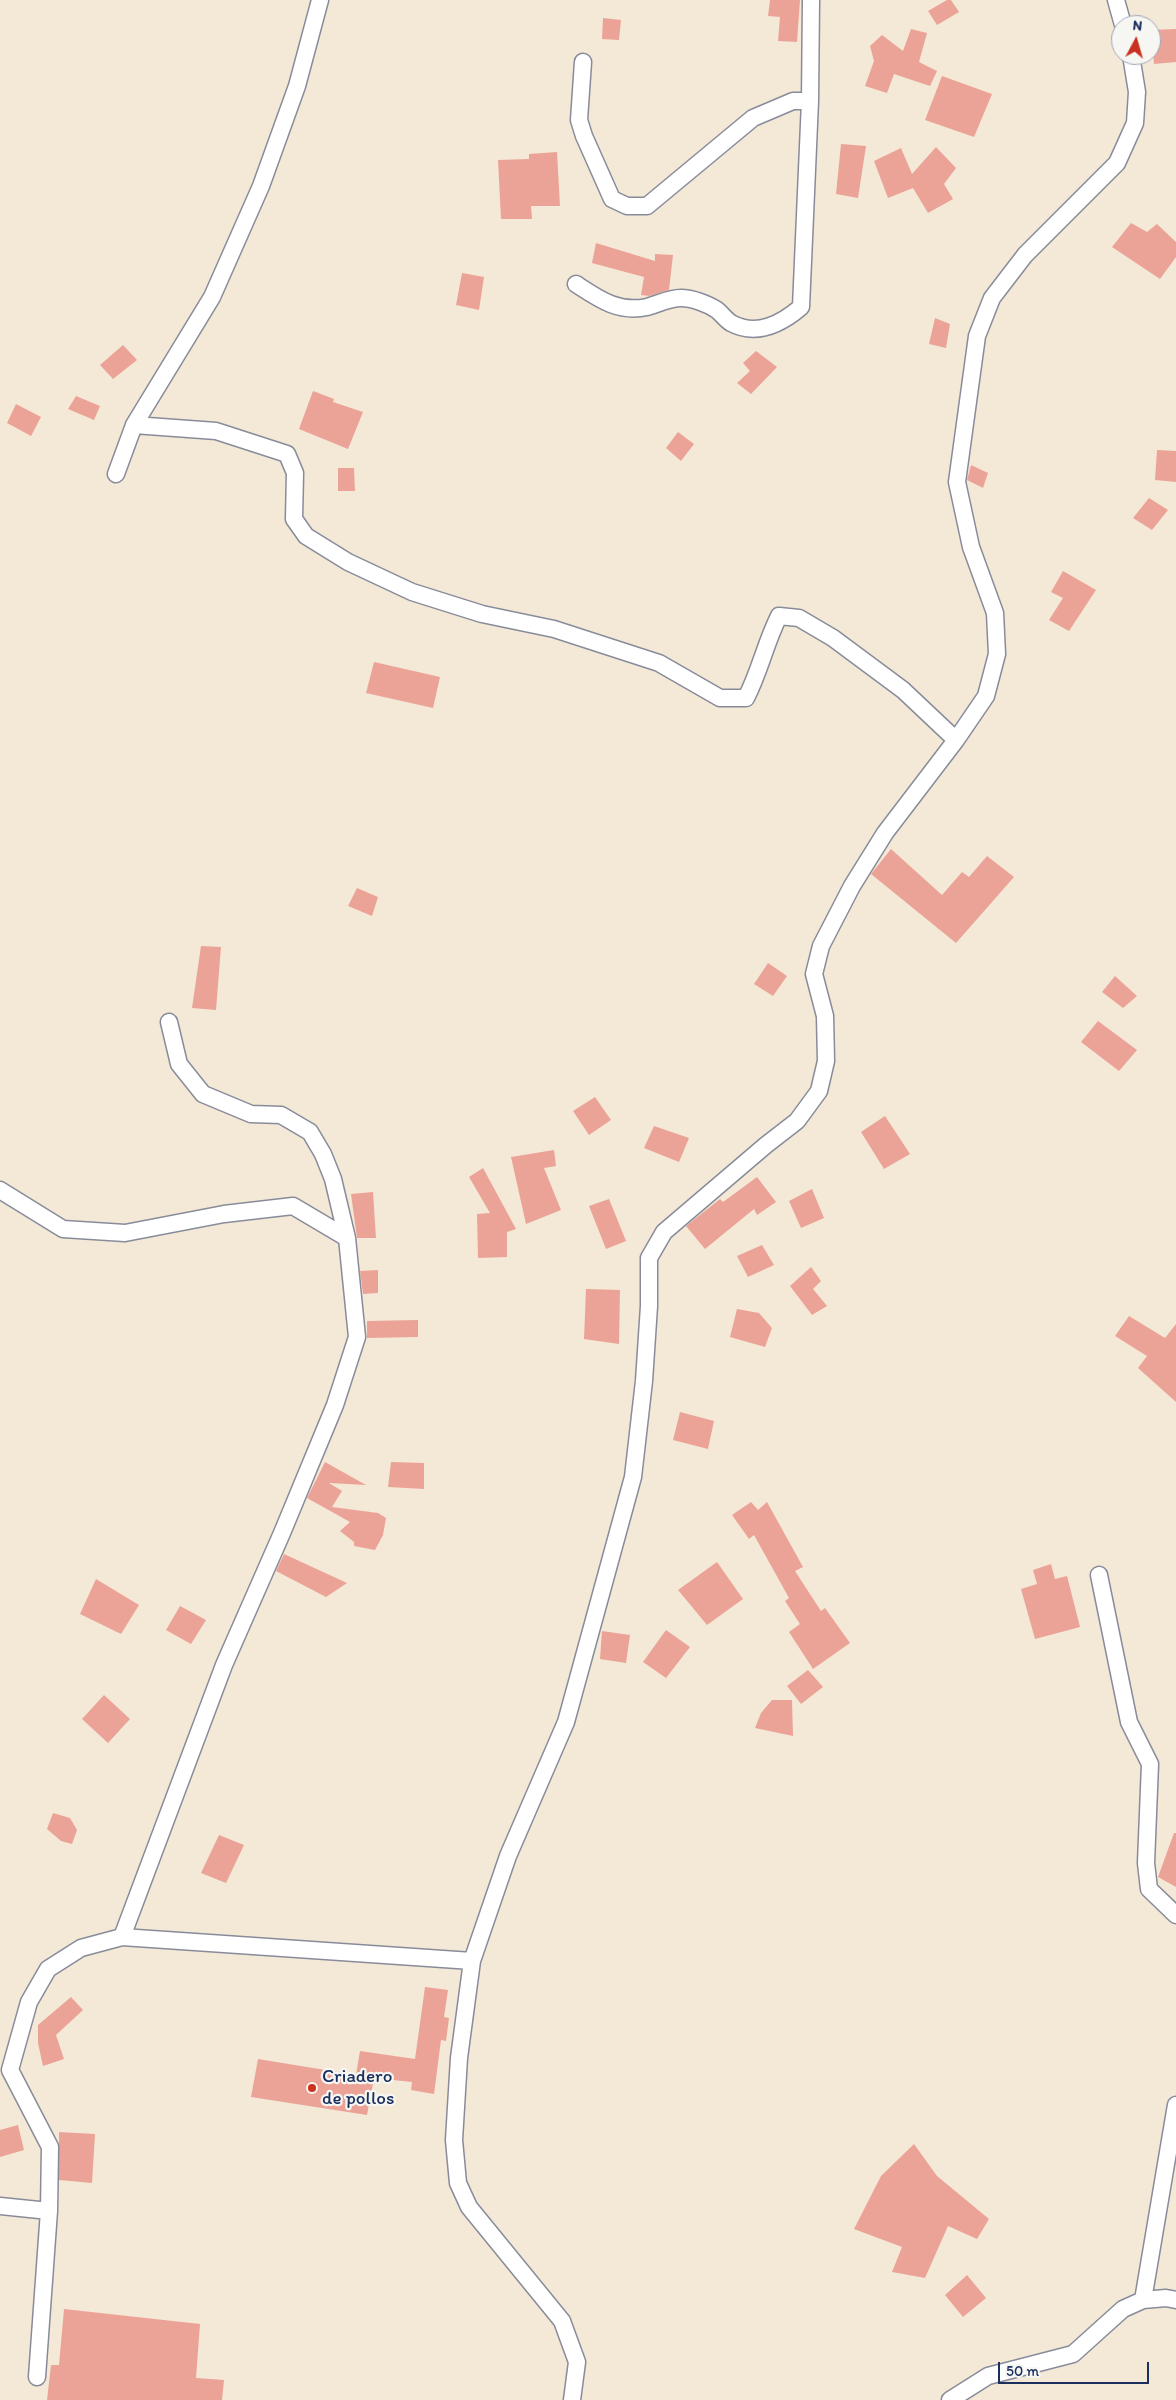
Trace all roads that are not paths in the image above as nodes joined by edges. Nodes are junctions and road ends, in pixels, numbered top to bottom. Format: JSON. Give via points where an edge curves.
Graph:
{"nodes":[{"id":1,"x":320,"y":0,"type":"edge"},
{"id":2,"x":811,"y":0,"type":"edge"},
{"id":3,"x":1116,"y":0,"type":"edge"},
{"id":4,"x":1120,"y":15,"type":"edge"},
{"id":5,"x":583,"y":62,"type":"dead end"},
{"id":6,"x":1133,"y":65,"type":"edge"},
{"id":7,"x":810,"y":102,"type":"junction"},
{"id":8,"x":576,"y":284,"type":"dead end"},
{"id":9,"x":134,"y":425,"type":"junction"},
{"id":10,"x":116,"y":474,"type":"dead end"},
{"id":11,"x":956,"y":740,"type":"junction"},
{"id":12,"x":169,"y":1022,"type":"dead end"},
{"id":13,"x":0,"y":1190,"type":"edge"},
{"id":14,"x":347,"y":1238,"type":"junction"},
{"id":15,"x":1099,"y":1575,"type":"dead end"},
{"id":16,"x":1176,"y":1915,"type":"edge"},
{"id":17,"x":122,"y":1937,"type":"junction"},
{"id":18,"x":472,"y":1961,"type":"junction"},
{"id":19,"x":1176,"y":2105,"type":"edge"},
{"id":20,"x":0,"y":2206,"type":"edge"},
{"id":21,"x":49,"y":2212,"type":"junction"},
{"id":22,"x":1143,"y":2300,"type":"junction"},
{"id":23,"x":1176,"y":2300,"type":"edge"},
{"id":24,"x":38,"y":2377,"type":"dead end"},
{"id":25,"x":572,"y":2400,"type":"edge"},
{"id":26,"x":950,"y":2400,"type":"edge"}],
"edges":[{"from":1,"to":9,"type":"street","via":[[297,86],[261,186],[212,298]]},
{"from":2,"to":7,"type":"street"},
{"from":3,"to":4,"type":"street"},
{"from":5,"to":7,"type":"street","via":[[580,120],[584,136],[612,199],[627,206],[647,206],[753,118],[793,101]]},
{"from":6,"to":11,"type":"street","via":[[1137,92],[1135,123],[1117,163],[1025,255],[992,298],[977,336],[957,482],[971,547],[994,612],[997,654],[986,696]]},
{"from":7,"to":8,"type":"street","via":[[801,308],[788,319],[768,328],[750,330],[731,323],[716,310],[696,301],[681,298],[630,309],[608,304]]},
{"from":9,"to":10,"type":"street"},
{"from":9,"to":11,"type":"street","via":[[216,431],[287,454],[295,473],[294,519],[306,536],[348,562],[412,592],[482,614],[554,628],[659,663],[720,698],[746,698],[758,675],[766,643],[779,616],[799,618],[833,638],[903,690]]},
{"from":11,"to":18,"type":"street","via":[[885,833],[852,886],[821,946],[814,974],[825,1016],[826,1061],[819,1091],[797,1121],[664,1232],[649,1258],[644,1381],[634,1477],[566,1722],[508,1856]]},
{"from":12,"to":14,"type":"street","via":[[180,1064],[203,1094],[251,1114],[281,1116],[310,1132],[333,1180]]},
{"from":13,"to":14,"type":"street","via":[[63,1229],[126,1233],[224,1214],[293,1206]]},
{"from":14,"to":17,"type":"street","via":[[357,1337],[335,1405],[224,1666]]},
{"from":15,"to":16,"type":"street","via":[[1129,1722],[1150,1764],[1146,1863],[1149,1889]]},
{"from":17,"to":18,"type":"street"},
{"from":17,"to":21,"type":"street","via":[[80,1948],[48,1969],[30,2002],[10,2070],[50,2147]]},
{"from":18,"to":25,"type":"street","via":[[459,2058],[454,2140],[458,2183],[469,2208],[562,2321],[577,2362]]},
{"from":19,"to":22,"type":"street"},
{"from":20,"to":21,"type":"street"},
{"from":21,"to":24,"type":"street"},
{"from":22,"to":23,"type":"street"},
{"from":22,"to":26,"type":"street","via":[[1123,2309],[1073,2354],[988,2376]]}]}
